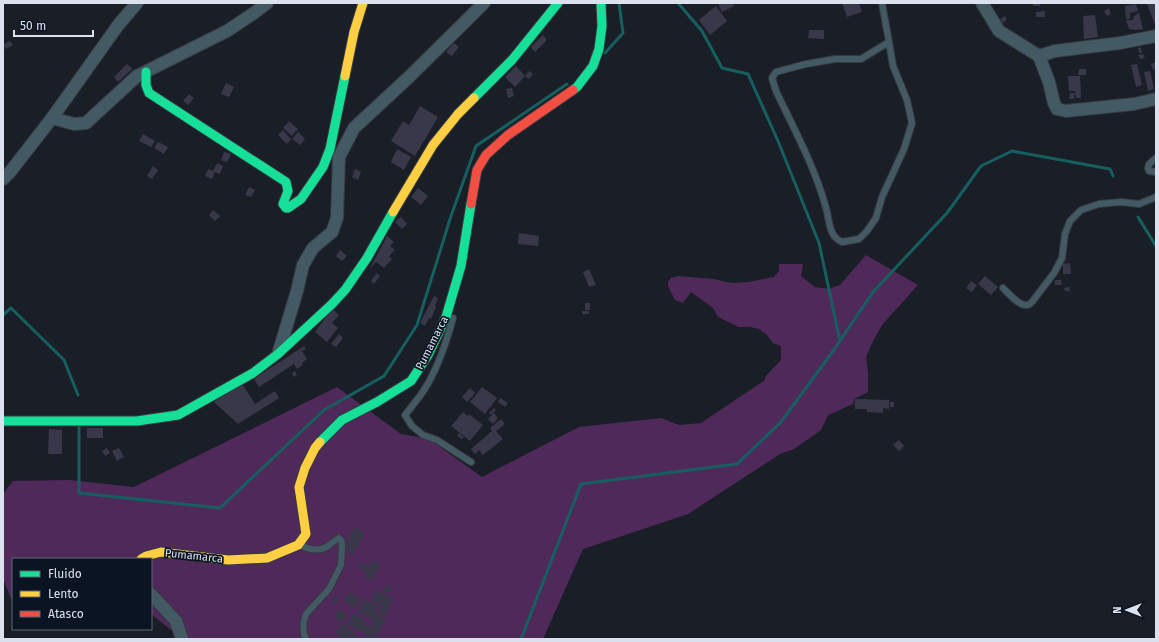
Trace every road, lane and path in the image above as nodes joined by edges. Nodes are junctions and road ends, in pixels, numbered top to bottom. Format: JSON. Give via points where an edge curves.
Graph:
{"nodes":[{"id":1,"x":137,"y":3,"type":"edge"},
{"id":2,"x":267,"y":3,"type":"edge"},
{"id":3,"x":363,"y":3,"type":"edge"},
{"id":4,"x":484,"y":3,"type":"edge"},
{"id":5,"x":558,"y":3,"type":"edge"},
{"id":6,"x":601,"y":3,"type":"edge"},
{"id":7,"x":882,"y":3,"type":"edge"},
{"id":8,"x":982,"y":3,"type":"edge"},
{"id":9,"x":1156,"y":36,"type":"edge"},
{"id":10,"x":890,"y":42,"type":"junction"},
{"id":11,"x":1039,"y":56,"type":"junction"},
{"id":12,"x":146,"y":72,"type":"junction"},
{"id":13,"x":1156,"y":98,"type":"edge"},
{"id":14,"x":52,"y":118,"type":"junction"},
{"id":15,"x":334,"y":153,"type":"junction"},
{"id":16,"x":1156,"y":158,"type":"edge"},
{"id":17,"x":1156,"y":172,"type":"edge"},
{"id":18,"x":3,"y":179,"type":"edge"},
{"id":19,"x":1156,"y":197,"type":"edge"},
{"id":20,"x":1003,"y":288,"type":"dead end"},
{"id":21,"x":452,"y":299,"type":"junction"},
{"id":22,"x":278,"y":354,"type":"junction"},
{"id":23,"x":3,"y":421,"type":"edge"},
{"id":24,"x":471,"y":462,"type":"dead end"},
{"id":25,"x":298,"y":545,"type":"junction"},
{"id":26,"x":143,"y":558,"type":"edge"},
{"id":27,"x":152,"y":595,"type":"edge"},
{"id":28,"x":182,"y":639,"type":"edge"},
{"id":29,"x":306,"y":639,"type":"edge"}],
"edges":[{"from":1,"to":14,"type":"street"},
{"from":2,"to":12,"type":"street","via":[[227,31]]},
{"from":3,"to":15,"type":"street","via":[[336,114]]},
{"from":4,"to":15,"type":"street","via":[[354,128]]},
{"from":5,"to":22,"type":"street","via":[[512,60],[458,114],[433,145],[367,258],[345,290],[327,310]]},
{"from":6,"to":21,"type":"street","name":"Pumamarca","via":[[602,26],[599,49],[593,66],[577,87],[508,135],[486,155],[477,170],[461,266]]},
{"from":7,"to":10,"type":"lane"},
{"from":8,"to":11,"type":"street","via":[[999,32]]},
{"from":9,"to":11,"type":"street","via":[[1055,51]]},
{"from":10,"to":10,"type":"lane","via":[[893,66],[907,100],[912,123],[876,218],[859,239],[842,242],[835,237],[829,224],[822,193],[772,78],[776,72],[806,64],[835,59],[861,59]]},
{"from":11,"to":13,"type":"street","via":[[1057,109],[1066,111],[1134,104]]},
{"from":12,"to":14,"type":"street","via":[[138,76],[86,123],[74,124]]},
{"from":12,"to":15,"type":"street","via":[[149,93],[286,182],[289,187],[283,204],[286,208],[301,199]]},
{"from":14,"to":18,"type":"street"},
{"from":15,"to":22,"type":"street","via":[[337,218],[332,232],[313,248],[303,265]]},
{"from":16,"to":17,"type":"lane","via":[[1148,168],[1149,171]]},
{"from":19,"to":20,"type":"lane","via":[[1139,204],[1099,204],[1081,210],[1070,221],[1064,234],[1062,258],[1057,268],[1032,302],[1022,304]]},
{"from":21,"to":24,"type":"lane","via":[[455,313],[448,338],[421,395],[405,415],[412,426],[423,435],[437,440]]},
{"from":21,"to":25,"type":"street","name":"Pumamarca","via":[[428,355],[411,381],[342,420],[315,448],[299,487],[306,534]]},
{"from":22,"to":23,"type":"street","via":[[253,373],[178,415],[137,421]]},
{"from":25,"to":26,"type":"street","name":"Pumamarca","via":[[267,558],[228,560],[161,552]]},
{"from":25,"to":29,"type":"lane","via":[[315,549],[325,548],[339,538],[342,545],[341,565],[329,589],[304,619]]},
{"from":27,"to":28,"type":"street","via":[[176,622]]}]}
